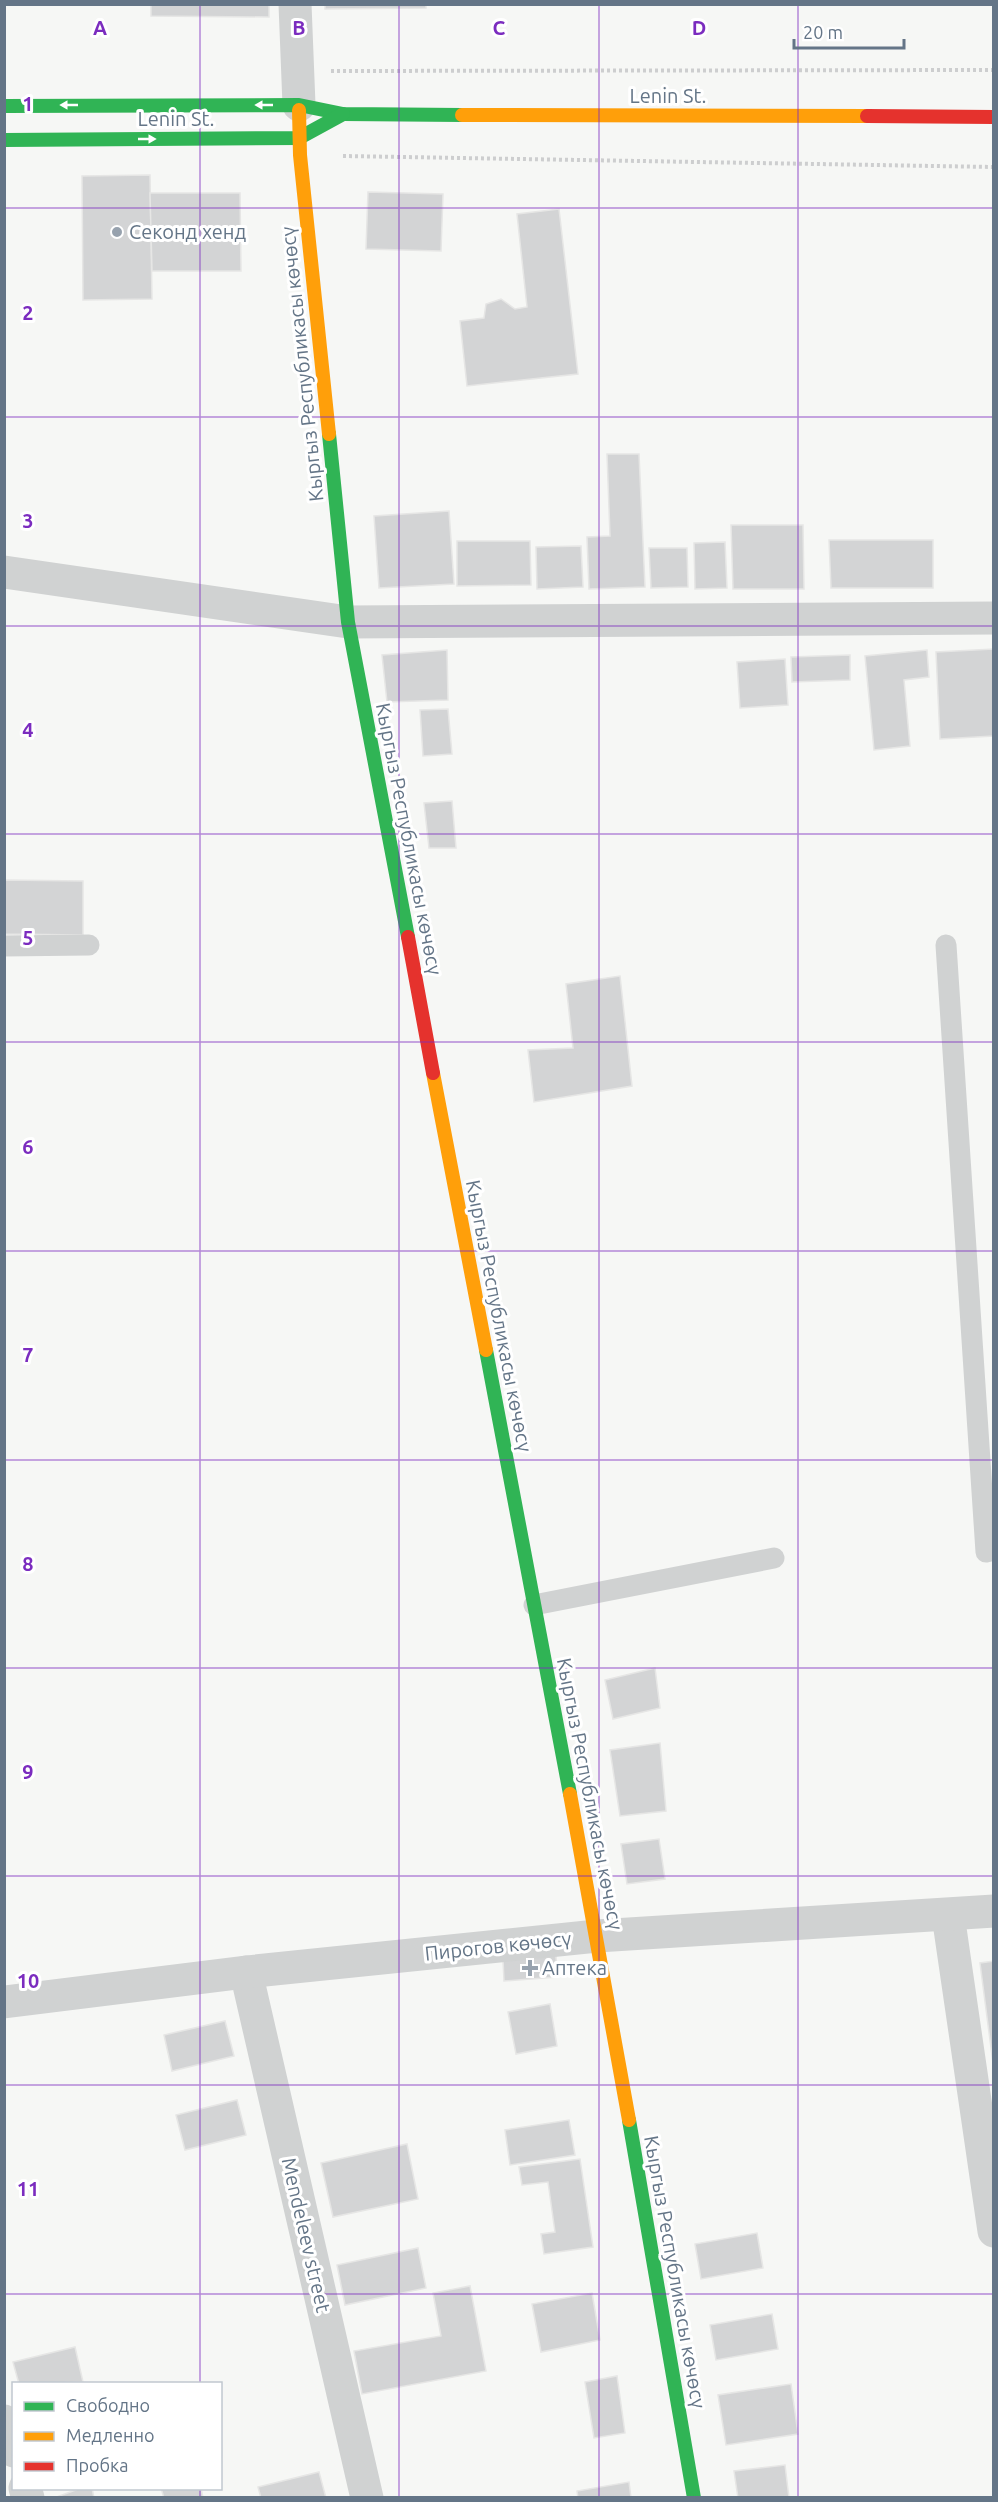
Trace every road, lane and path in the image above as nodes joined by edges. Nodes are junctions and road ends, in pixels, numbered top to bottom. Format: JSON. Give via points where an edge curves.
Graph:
{"nodes":[{"id":1,"x":295,"y":4,"type":"edge"},
{"id":2,"x":993,"y":70,"type":"edge"},
{"id":3,"x":298,"y":71,"type":"junction"},
{"id":4,"x":299,"y":105,"type":"junction"},
{"id":5,"x":4,"y":106,"type":"edge"},
{"id":6,"x":343,"y":114,"type":"junction"},
{"id":7,"x":993,"y":117,"type":"edge"},
{"id":8,"x":299,"y":138,"type":"junction"},
{"id":9,"x":4,"y":140,"type":"edge"},
{"id":10,"x":300,"y":155,"type":"junction"},
{"id":11,"x":993,"y":167,"type":"edge"},
{"id":12,"x":4,"y":572,"type":"edge"},
{"id":13,"x":993,"y":618,"type":"edge"},
{"id":14,"x":348,"y":622,"type":"junction"},
{"id":15,"x":89,"y":945,"type":"dead end"},
{"id":16,"x":946,"y":945,"type":"dead end"},
{"id":17,"x":4,"y":946,"type":"edge"},
{"id":18,"x":993,"y":1550,"type":"edge"},
{"id":19,"x":774,"y":1558,"type":"dead end"},
{"id":20,"x":534,"y":1605,"type":"junction"},
{"id":21,"x":993,"y":1911,"type":"edge"},
{"id":22,"x":948,"y":1915,"type":"junction"},
{"id":23,"x":597,"y":1936,"type":"junction"},
{"id":24,"x":246,"y":1972,"type":"junction"},
{"id":25,"x":4,"y":2002,"type":"edge"},
{"id":26,"x":993,"y":2231,"type":"edge"},
{"id":27,"x":4,"y":2421,"type":"edge"},
{"id":28,"x":12,"y":2445,"type":"edge"},
{"id":29,"x":367,"y":2498,"type":"edge"},
{"id":30,"x":694,"y":2498,"type":"edge"}],
"edges":[{"from":1,"to":3,"type":"street"},
{"from":2,"to":3,"type":"path"},
{"from":3,"to":4,"type":"street"},
{"from":4,"to":5,"type":"main road","name":"Lenin St.","one_way":true},
{"from":4,"to":6,"type":"main road","name":"Lenin St."},
{"from":4,"to":8,"type":"main road","name":"Кыргыз Республикасы көчөсү"},
{"from":6,"to":7,"type":"main road","name":"Lenin St."},
{"from":6,"to":8,"type":"main road","name":"Lenin St."},
{"from":9,"to":8,"type":"main road","name":"Lenin St.","one_way":true},
{"from":8,"to":10,"type":"main road","name":"Кыргыз Республикасы көчөсү"},
{"from":10,"to":11,"type":"path"},
{"from":10,"to":14,"type":"main road","name":"Кыргыз Республикасы көчөсү"},
{"from":12,"to":14,"type":"street"},
{"from":13,"to":14,"type":"street"},
{"from":14,"to":20,"type":"main road","name":"Кыргыз Республикасы көчөсү"},
{"from":15,"to":17,"type":"lane"},
{"from":16,"to":18,"type":"lane","via":[[986,1552]]},
{"from":19,"to":20,"type":"lane"},
{"from":20,"to":23,"type":"main road","name":"Кыргыз Республикасы көчөсү"},
{"from":21,"to":22,"type":"street","name":"Пирогов көчөсү"},
{"from":22,"to":23,"type":"street","name":"Пирогов көчөсү"},
{"from":22,"to":26,"type":"street"},
{"from":23,"to":24,"type":"street","name":"Пирогов көчөсү"},
{"from":23,"to":30,"type":"main road","name":"Кыргыз Республикасы көчөсү"},
{"from":24,"to":25,"type":"street","name":"Пирогов көчөсү"},
{"from":24,"to":29,"type":"street","name":"Mendeleev street"},
{"from":27,"to":28,"type":"street"}]}
